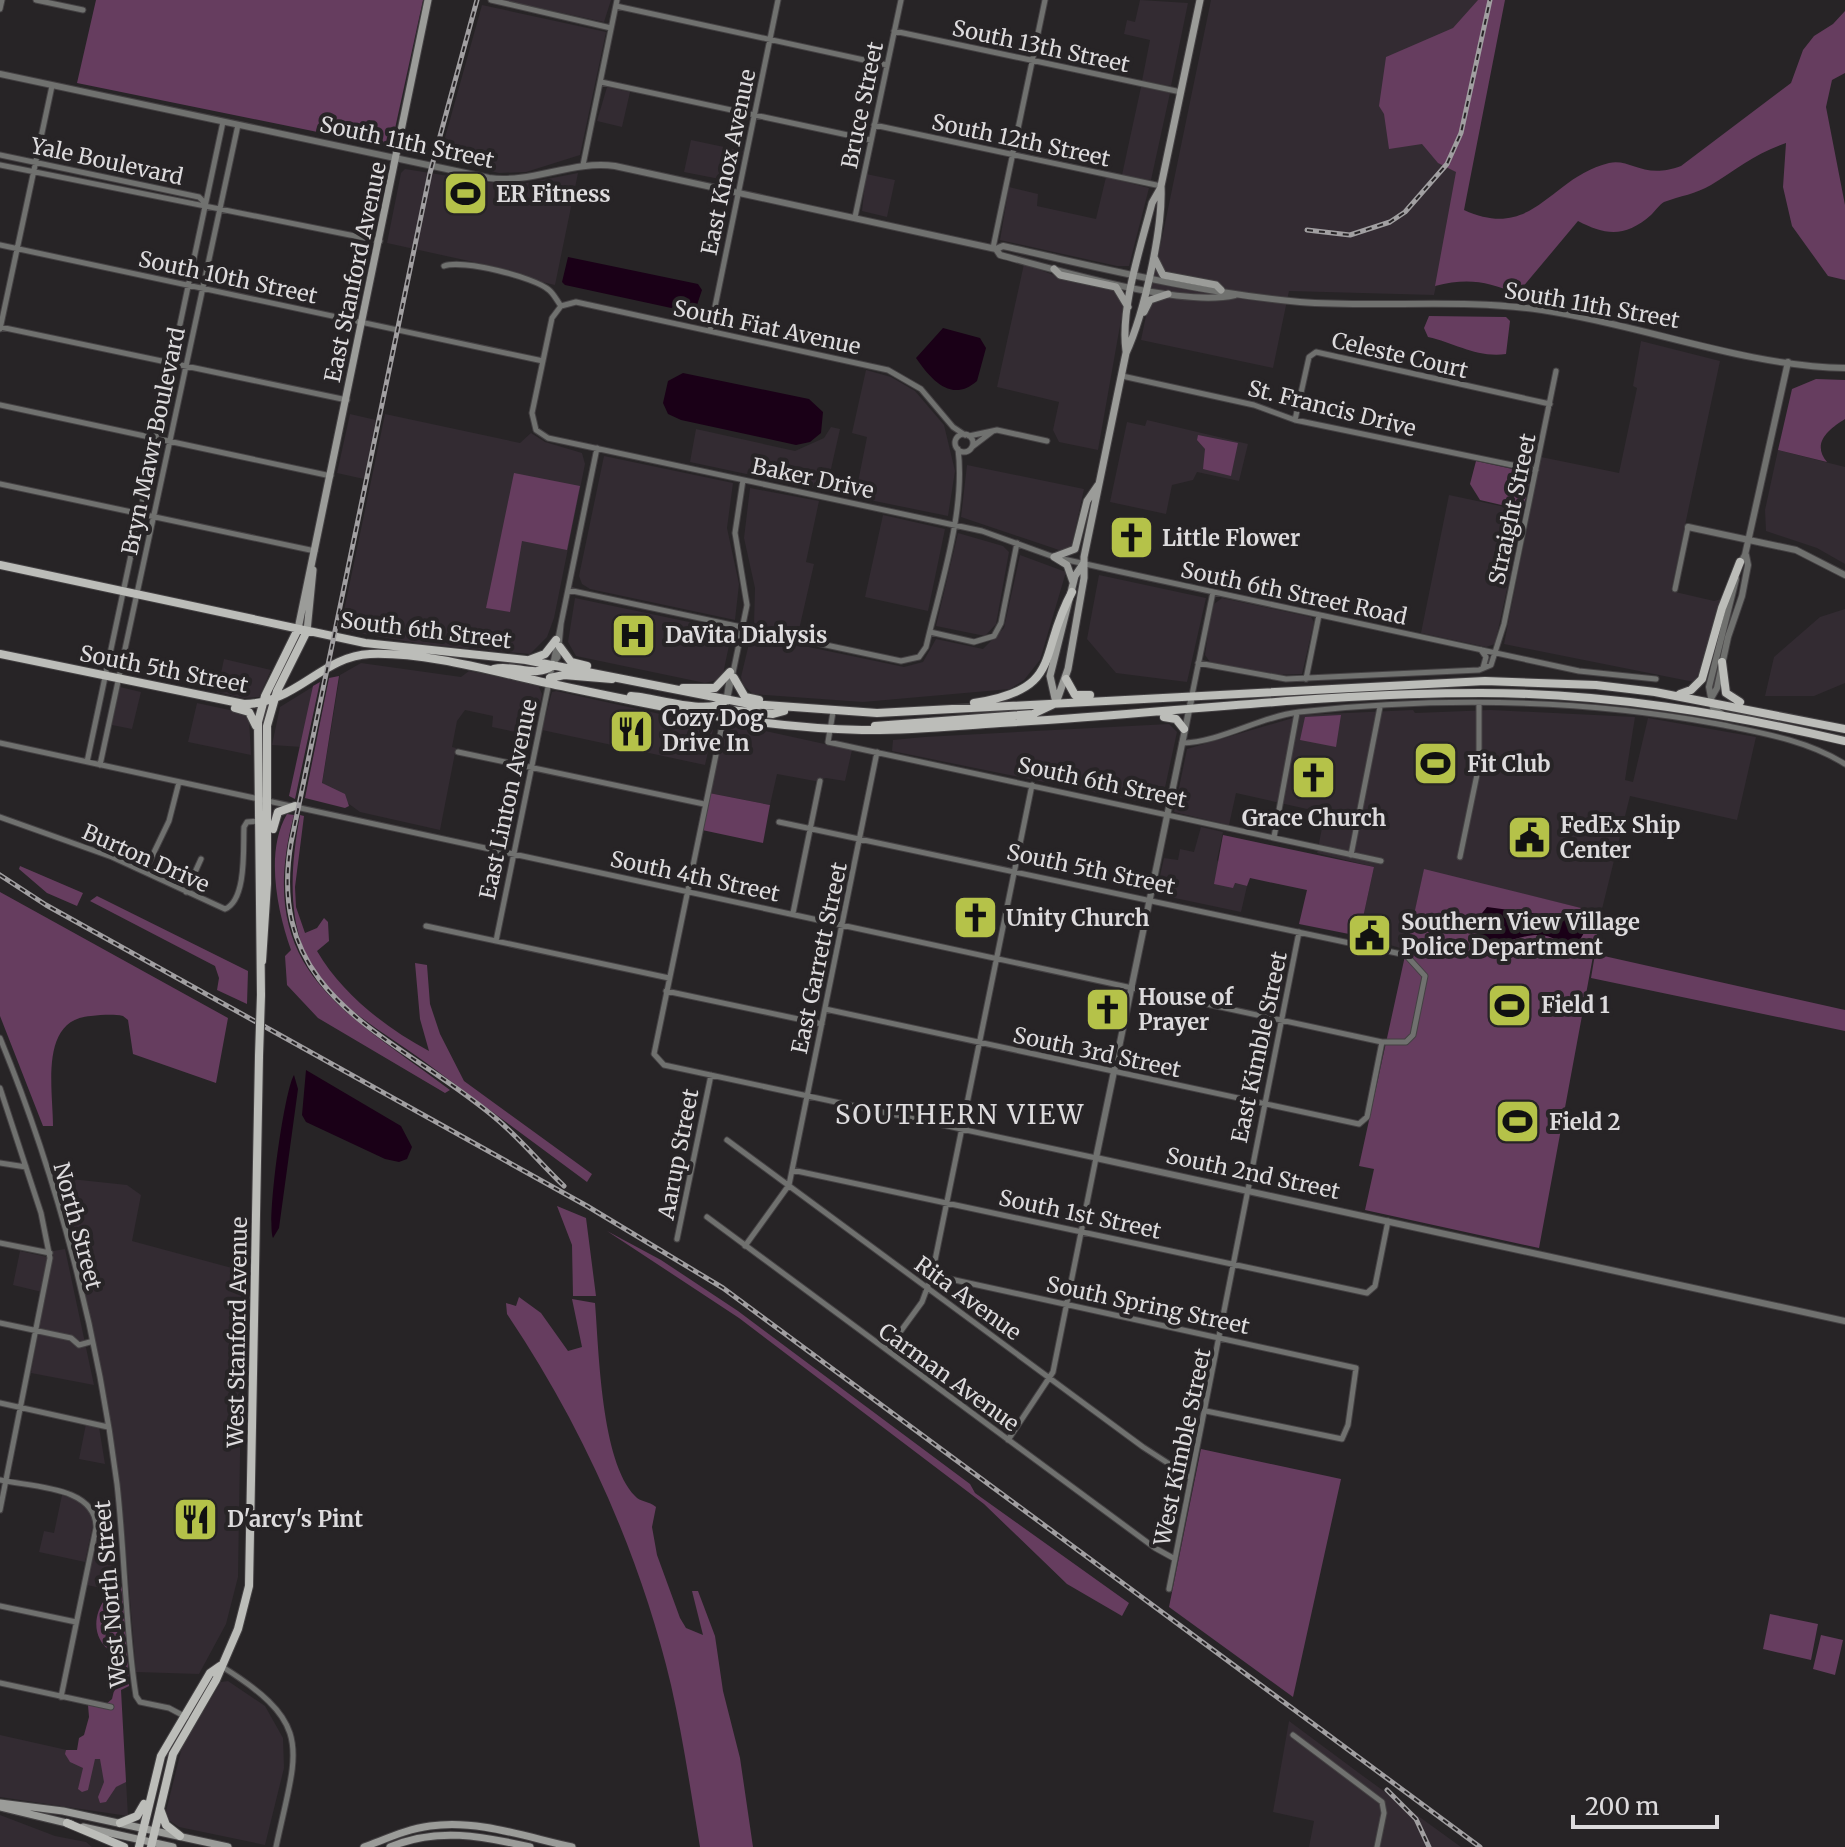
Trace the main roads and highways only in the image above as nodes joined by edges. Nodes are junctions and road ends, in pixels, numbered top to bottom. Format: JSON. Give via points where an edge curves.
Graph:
{"nodes":[{"id":1,"x":428,"y":0,"type":"edge"},
{"id":2,"x":1199,"y":1,"type":"edge"},
{"id":3,"x":1161,"y":186,"type":"junction"},
{"id":4,"x":1153,"y":252,"type":"junction"},
{"id":5,"x":1054,"y":269,"type":"road end"},
{"id":6,"x":1221,"y":290,"type":"road end"},
{"id":7,"x":1168,"y":294,"type":"road end"},
{"id":8,"x":1128,"y":308,"type":"junction"},
{"id":9,"x":1128,"y":349,"type":"junction"},
{"id":10,"x":1099,"y":484,"type":"junction"},
{"id":11,"x":1743,"y":558,"type":"road end"},
{"id":12,"x":1083,"y":563,"type":"junction"},
{"id":13,"x":0,"y":565,"type":"edge"},
{"id":14,"x":1073,"y":589,"type":"junction"},
{"id":15,"x":302,"y":630,"type":"junction"},
{"id":16,"x":0,"y":654,"type":"edge"},
{"id":17,"x":406,"y":657,"type":"joint"},
{"id":18,"x":526,"y":660,"type":"junction"},
{"id":19,"x":1722,"y":662,"type":"road end"},
{"id":20,"x":553,"y":665,"type":"junction"},
{"id":21,"x":489,"y":670,"type":"junction"},
{"id":22,"x":616,"y":678,"type":"junction"},
{"id":23,"x":1066,"y":679,"type":"junction"},
{"id":24,"x":550,"y":681,"type":"junction"},
{"id":25,"x":641,"y":683,"type":"junction"},
{"id":26,"x":668,"y":689,"type":"junction"},
{"id":27,"x":1672,"y":694,"type":"junction"},
{"id":28,"x":1562,"y":695,"type":"junction"},
{"id":29,"x":610,"y":696,"type":"junction"},
{"id":30,"x":1158,"y":696,"type":"junction"},
{"id":31,"x":726,"y":700,"type":"junction"},
{"id":32,"x":1710,"y":700,"type":"junction"},
{"id":33,"x":224,"y":701,"type":"junction"},
{"id":34,"x":273,"y":702,"type":"junction"},
{"id":35,"x":1056,"y":703,"type":"junction"},
{"id":36,"x":263,"y":704,"type":"junction"},
{"id":37,"x":791,"y":709,"type":"junction"},
{"id":38,"x":938,"y":710,"type":"junction"},
{"id":39,"x":1107,"y":717,"type":"junction"},
{"id":40,"x":722,"y":718,"type":"junction"},
{"id":41,"x":1078,"y":719,"type":"junction"},
{"id":42,"x":1829,"y":726,"type":"junction"},
{"id":43,"x":1184,"y":729,"type":"road end"},
{"id":44,"x":1845,"y":729,"type":"edge"},
{"id":45,"x":258,"y":730,"type":"junction"},
{"id":46,"x":863,"y":730,"type":"junction"},
{"id":47,"x":1843,"y":740,"type":"edge"},
{"id":48,"x":263,"y":798,"type":"junction"},
{"id":49,"x":295,"y":806,"type":"road end"},
{"id":50,"x":268,"y":868,"type":"junction"},
{"id":51,"x":261,"y":962,"type":"junction"},
{"id":52,"x":261,"y":995,"type":"joint"},
{"id":53,"x":187,"y":1717,"type":"junction"},
{"id":54,"x":155,"y":1775,"type":"junction"},
{"id":55,"x":0,"y":1805,"type":"edge"},
{"id":56,"x":160,"y":1809,"type":"junction"},
{"id":57,"x":67,"y":1823,"type":"junction"},
{"id":58,"x":120,"y":1823,"type":"junction"},
{"id":59,"x":143,"y":1828,"type":"junction"},
{"id":60,"x":155,"y":1831,"type":"junction"},
{"id":61,"x":180,"y":1836,"type":"junction"},
{"id":62,"x":520,"y":1842,"type":"edge"},
{"id":63,"x":140,"y":1843,"type":"edge"},
{"id":64,"x":152,"y":1845,"type":"edge"},
{"id":65,"x":124,"y":1847,"type":"edge"},
{"id":66,"x":173,"y":1847,"type":"edge"},
{"id":67,"x":228,"y":1847,"type":"edge"},
{"id":68,"x":364,"y":1847,"type":"edge"},
{"id":69,"x":390,"y":1847,"type":"edge"},
{"id":70,"x":530,"y":1847,"type":"edge"},
{"id":71,"x":572,"y":1847,"type":"edge"}],
"edges":[{"from":1,"to":15,"type":"main road","name":"East Stanford Avenue"},
{"from":2,"to":3,"type":"main road"},
{"from":3,"to":4,"type":"main road"},
{"from":3,"to":8,"type":"main road","via":[[1152,203]]},
{"from":4,"to":6,"type":"main road","via":[[1163,275]]},
{"from":4,"to":9,"type":"main road"},
{"from":5,"to":8,"type":"main road","via":[[1060,275],[1116,287]]},
{"from":7,"to":9,"type":"main road","via":[[1147,303],[1138,338]]},
{"from":8,"to":9,"type":"main road"},
{"from":9,"to":10,"type":"main road"},
{"from":10,"to":12,"type":"main road"},
{"from":10,"to":14,"type":"main road","via":[[1087,501],[1075,549],[1054,557],[1068,567]]},
{"from":11,"to":27,"type":"main road","via":[[1715,627],[1702,679],[1687,693]]},
{"from":12,"to":14,"type":"main road"},
{"from":12,"to":23,"type":"main road"},
{"from":13,"to":15,"type":"main road","name":"South 6th Street"},
{"from":14,"to":35,"type":"main road","via":[[1050,676]]},
{"from":14,"to":38,"type":"main road","via":[[1049,659],[1028,686],[1008,697]]},
{"from":15,"to":18,"type":"main road","name":"South 6th Street","via":[[365,643]]},
{"from":15,"to":34,"type":"main road","name":"East Stanford Avenue"},
{"from":15,"to":36,"type":"main road","name":"East Stanford Avenue"},
{"from":16,"to":33,"type":"main road","name":"South 5th Street"},
{"from":17,"to":21,"type":"main road","name":"South 6th Street"},
{"from":17,"to":34,"type":"main road","name":"South 5th Street","via":[[351,657]]},
{"from":18,"to":20,"type":"main road","name":"South 6th Street"},
{"from":18,"to":25,"type":"main road","via":[[558,643],[571,662]]},
{"from":19,"to":42,"type":"main road","via":[[1724,689],[1735,701]]},
{"from":20,"to":21,"type":"main road","via":[[540,672]]},
{"from":20,"to":22,"type":"main road","name":"South 6th Street"},
{"from":21,"to":24,"type":"main road","name":"South 6th Street"},
{"from":22,"to":24,"type":"main road","via":[[564,675]]},
{"from":22,"to":25,"type":"main road","name":"South 6th Street"},
{"from":23,"to":30,"type":"main road","via":[[1075,695]]},
{"from":23,"to":35,"type":"main road"},
{"from":24,"to":29,"type":"main road","name":"South 6th Street"},
{"from":25,"to":26,"type":"main road","name":"South 6th Street"},
{"from":26,"to":31,"type":"main road","name":"South 6th Street"},
{"from":26,"to":37,"type":"main road","via":[[715,688],[733,672],[745,697]]},
{"from":27,"to":30,"type":"main road","via":[[1485,681]]},
{"from":27,"to":32,"type":"main road"},
{"from":28,"to":32,"type":"main road","via":[[1594,692],[1693,704]]},
{"from":28,"to":39,"type":"main road","via":[[1420,694]]},
{"from":28,"to":47,"type":"main road","via":[[1722,715]]},
{"from":29,"to":31,"type":"main road","via":[[711,708]]},
{"from":29,"to":40,"type":"main road","name":"South 6th Street"},
{"from":30,"to":35,"type":"main road"},
{"from":31,"to":37,"type":"main road","name":"South 6th Street"},
{"from":32,"to":42,"type":"main road"},
{"from":33,"to":36,"type":"main road","name":"South 5th Street"},
{"from":33,"to":45,"type":"main road","via":[[249,712]]},
{"from":34,"to":36,"type":"main road","name":"South 5th Street"},
{"from":34,"to":48,"type":"main road","name":"East Stanford Avenue","via":[[265,735]]},
{"from":35,"to":38,"type":"main road"},
{"from":35,"to":41,"type":"main road"},
{"from":35,"to":46,"type":"main road","via":[[1033,714],[886,723]]},
{"from":36,"to":45,"type":"main road","name":"East Stanford Avenue"},
{"from":37,"to":38,"type":"main road","name":"South 6th Street"},
{"from":37,"to":40,"type":"main road","via":[[773,714],[730,710]]},
{"from":39,"to":41,"type":"main road"},
{"from":39,"to":43,"type":"main road","via":[[1169,716]]},
{"from":40,"to":46,"type":"main road","name":"South 6th Street"},
{"from":41,"to":46,"type":"main road"},
{"from":42,"to":44,"type":"main road"},
{"from":45,"to":48,"type":"main road","name":"East Stanford Avenue"},
{"from":48,"to":50,"type":"main road","name":"East Stanford Avenue"},
{"from":48,"to":51,"type":"main road","name":"East Stanford Avenue"},
{"from":49,"to":50,"type":"main road","via":[[274,818],[273,861]]},
{"from":50,"to":51,"type":"main road","name":"East Stanford Avenue"},
{"from":51,"to":52,"type":"main road","name":"East Stanford Avenue"},
{"from":52,"to":53,"type":"main road","name":"West Stanford Avenue","bridge":true,"via":[[250,1577],[238,1629]]},
{"from":53,"to":54,"type":"main road","name":"West Stanford Avenue","via":[[165,1746]]},
{"from":53,"to":56,"type":"main road","name":"West Stanford Avenue"},
{"from":54,"to":58,"type":"main road","via":[[142,1811]]},
{"from":54,"to":59,"type":"main road","name":"West Stanford Avenue"},
{"from":55,"to":57,"type":"main road"},
{"from":55,"to":58,"type":"main road"},
{"from":56,"to":60,"type":"main road","name":"West Stanford Avenue"},
{"from":56,"to":61,"type":"main road","via":[[166,1825]]},
{"from":57,"to":63,"type":"main road"},
{"from":57,"to":65,"type":"main road"},
{"from":58,"to":59,"type":"main road"},
{"from":59,"to":60,"type":"main road"},
{"from":59,"to":63,"type":"main road","name":"West Stanford Avenue"},
{"from":60,"to":61,"type":"main road"},
{"from":60,"to":64,"type":"main road","name":"West Stanford Avenue"},
{"from":61,"to":67,"type":"main road"},
{"from":62,"to":68,"type":"main road","via":[[480,1826],[440,1825]]},
{"from":62,"to":69,"type":"main road","via":[[449,1834]]},
{"from":62,"to":70,"type":"main road"},
{"from":62,"to":71,"type":"main road"},
{"from":63,"to":64,"type":"main road"},
{"from":64,"to":66,"type":"main road"}]}
